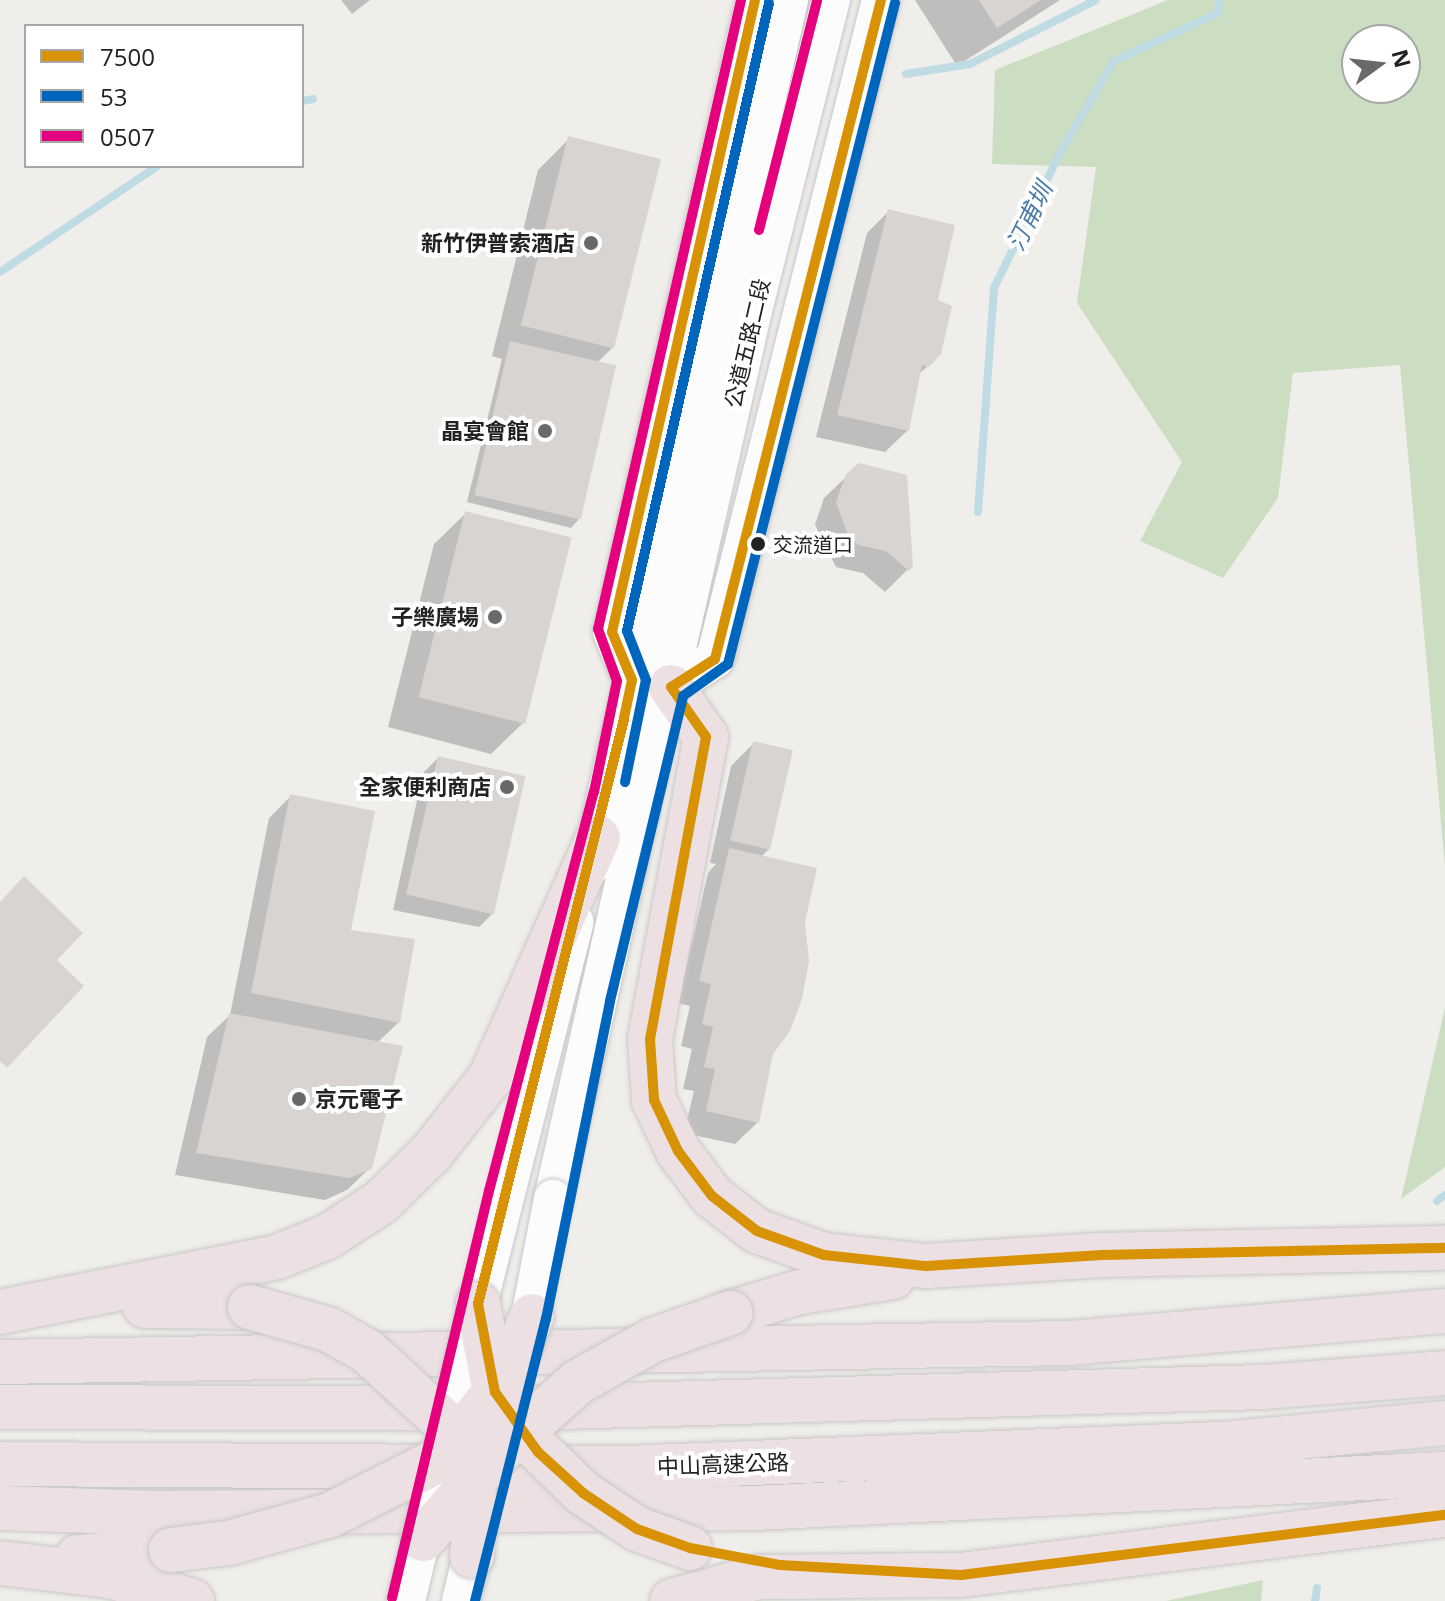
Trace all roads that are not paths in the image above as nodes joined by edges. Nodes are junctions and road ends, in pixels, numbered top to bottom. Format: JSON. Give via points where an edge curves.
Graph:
{"nodes":[{"id":1,"x":755,"y":0,"type":"edge"},
{"id":2,"x":789,"y":0,"type":"edge"},
{"id":3,"x":831,"y":0,"type":"edge"},
{"id":4,"x":881,"y":0,"type":"edge"},
{"id":5,"x":652,"y":684,"type":"junction"},
{"id":6,"x":598,"y":838,"type":"junction"},
{"id":7,"x":1445,"y":1248,"type":"edge"},
{"id":8,"x":926,"y":1266,"type":"junction"},
{"id":9,"x":478,"y":1304,"type":"joint"},
{"id":10,"x":1445,"y":1311,"type":"edge"},
{"id":11,"x":0,"y":1312,"type":"edge"},
{"id":12,"x":532,"y":1316,"type":"joint"},
{"id":13,"x":0,"y":1362,"type":"edge"},
{"id":14,"x":1445,"y":1373,"type":"edge"},
{"id":15,"x":0,"y":1407,"type":"edge"},
{"id":16,"x":1445,"y":1423,"type":"edge"},
{"id":17,"x":480,"y":1438,"type":"junction"},
{"id":18,"x":0,"y":1464,"type":"edge"},
{"id":19,"x":1445,"y":1474,"type":"edge"},
{"id":20,"x":0,"y":1508,"type":"edge"},
{"id":21,"x":1445,"y":1515,"type":"edge"},
{"id":22,"x":423,"y":1539,"type":"joint"},
{"id":23,"x":472,"y":1556,"type":"joint"},
{"id":24,"x":6,"y":1564,"type":"edge"},
{"id":25,"x":961,"y":1575,"type":"junction"},
{"id":26,"x":192,"y":1601,"type":"edge"},
{"id":27,"x":406,"y":1601,"type":"edge"},
{"id":28,"x":461,"y":1601,"type":"edge"},
{"id":29,"x":672,"y":1601,"type":"edge"}],
"edges":[{"from":1,"to":5,"type":"street","via":[[612,632]]},
{"from":2,"to":5,"type":"street","name":"公道五路二段"},
{"from":3,"to":5,"type":"street","name":"公道五路二段"},
{"from":4,"to":5,"type":"street","name":"公道五路二段","via":[[715,659]]},
{"from":5,"to":6,"type":"street","name":"公道五路二段"},
{"from":5,"to":8,"type":"highway","via":[[706,737],[650,1039],[654,1100],[678,1151],[712,1196],[757,1231],[824,1255]]},
{"from":5,"to":12,"type":"street","name":"公道五路二段","bridge":true},
{"from":6,"to":9,"type":"street","name":"公道五路二段"},
{"from":6,"to":11,"type":"highway","via":[[491,1077],[431,1153],[381,1202],[327,1237],[277,1257]]},
{"from":7,"to":8,"type":"highway","via":[[1102,1255]]},
{"from":8,"to":17,"type":"highway","bridge":true,"via":[[885,1280],[800,1292],[653,1340]]},
{"from":9,"to":17,"type":"highway","bridge":true},
{"from":10,"to":13,"type":"highway","via":[[1070,1343]]},
{"from":11,"to":17,"type":"highway","bridge":true,"via":[[173,1304],[250,1307],[328,1329],[367,1351]]},
{"from":12,"to":17,"type":"highway","bridge":true},
{"from":14,"to":15,"type":"highway","via":[[1264,1387],[700,1406],[322,1411]]},
{"from":16,"to":18,"type":"highway","name":"中山高速公路","via":[[1223,1444],[627,1468]]},
{"from":17,"to":22,"type":"highway","bridge":true},
{"from":17,"to":23,"type":"highway","bridge":true},
{"from":17,"to":24,"type":"highway","bridge":true,"via":[[330,1515],[229,1543]]},
{"from":17,"to":25,"type":"highway","bridge":true,"via":[[637,1529],[690,1548],[780,1565]]},
{"from":19,"to":20,"type":"highway","via":[[755,1508],[157,1513]]},
{"from":21,"to":25,"type":"highway"},
{"from":22,"to":27,"type":"street","bridge":true},
{"from":23,"to":28,"type":"street"},
{"from":24,"to":26,"type":"highway","via":[[110,1576]]},
{"from":25,"to":29,"type":"highway","via":[[758,1577]]}]}
